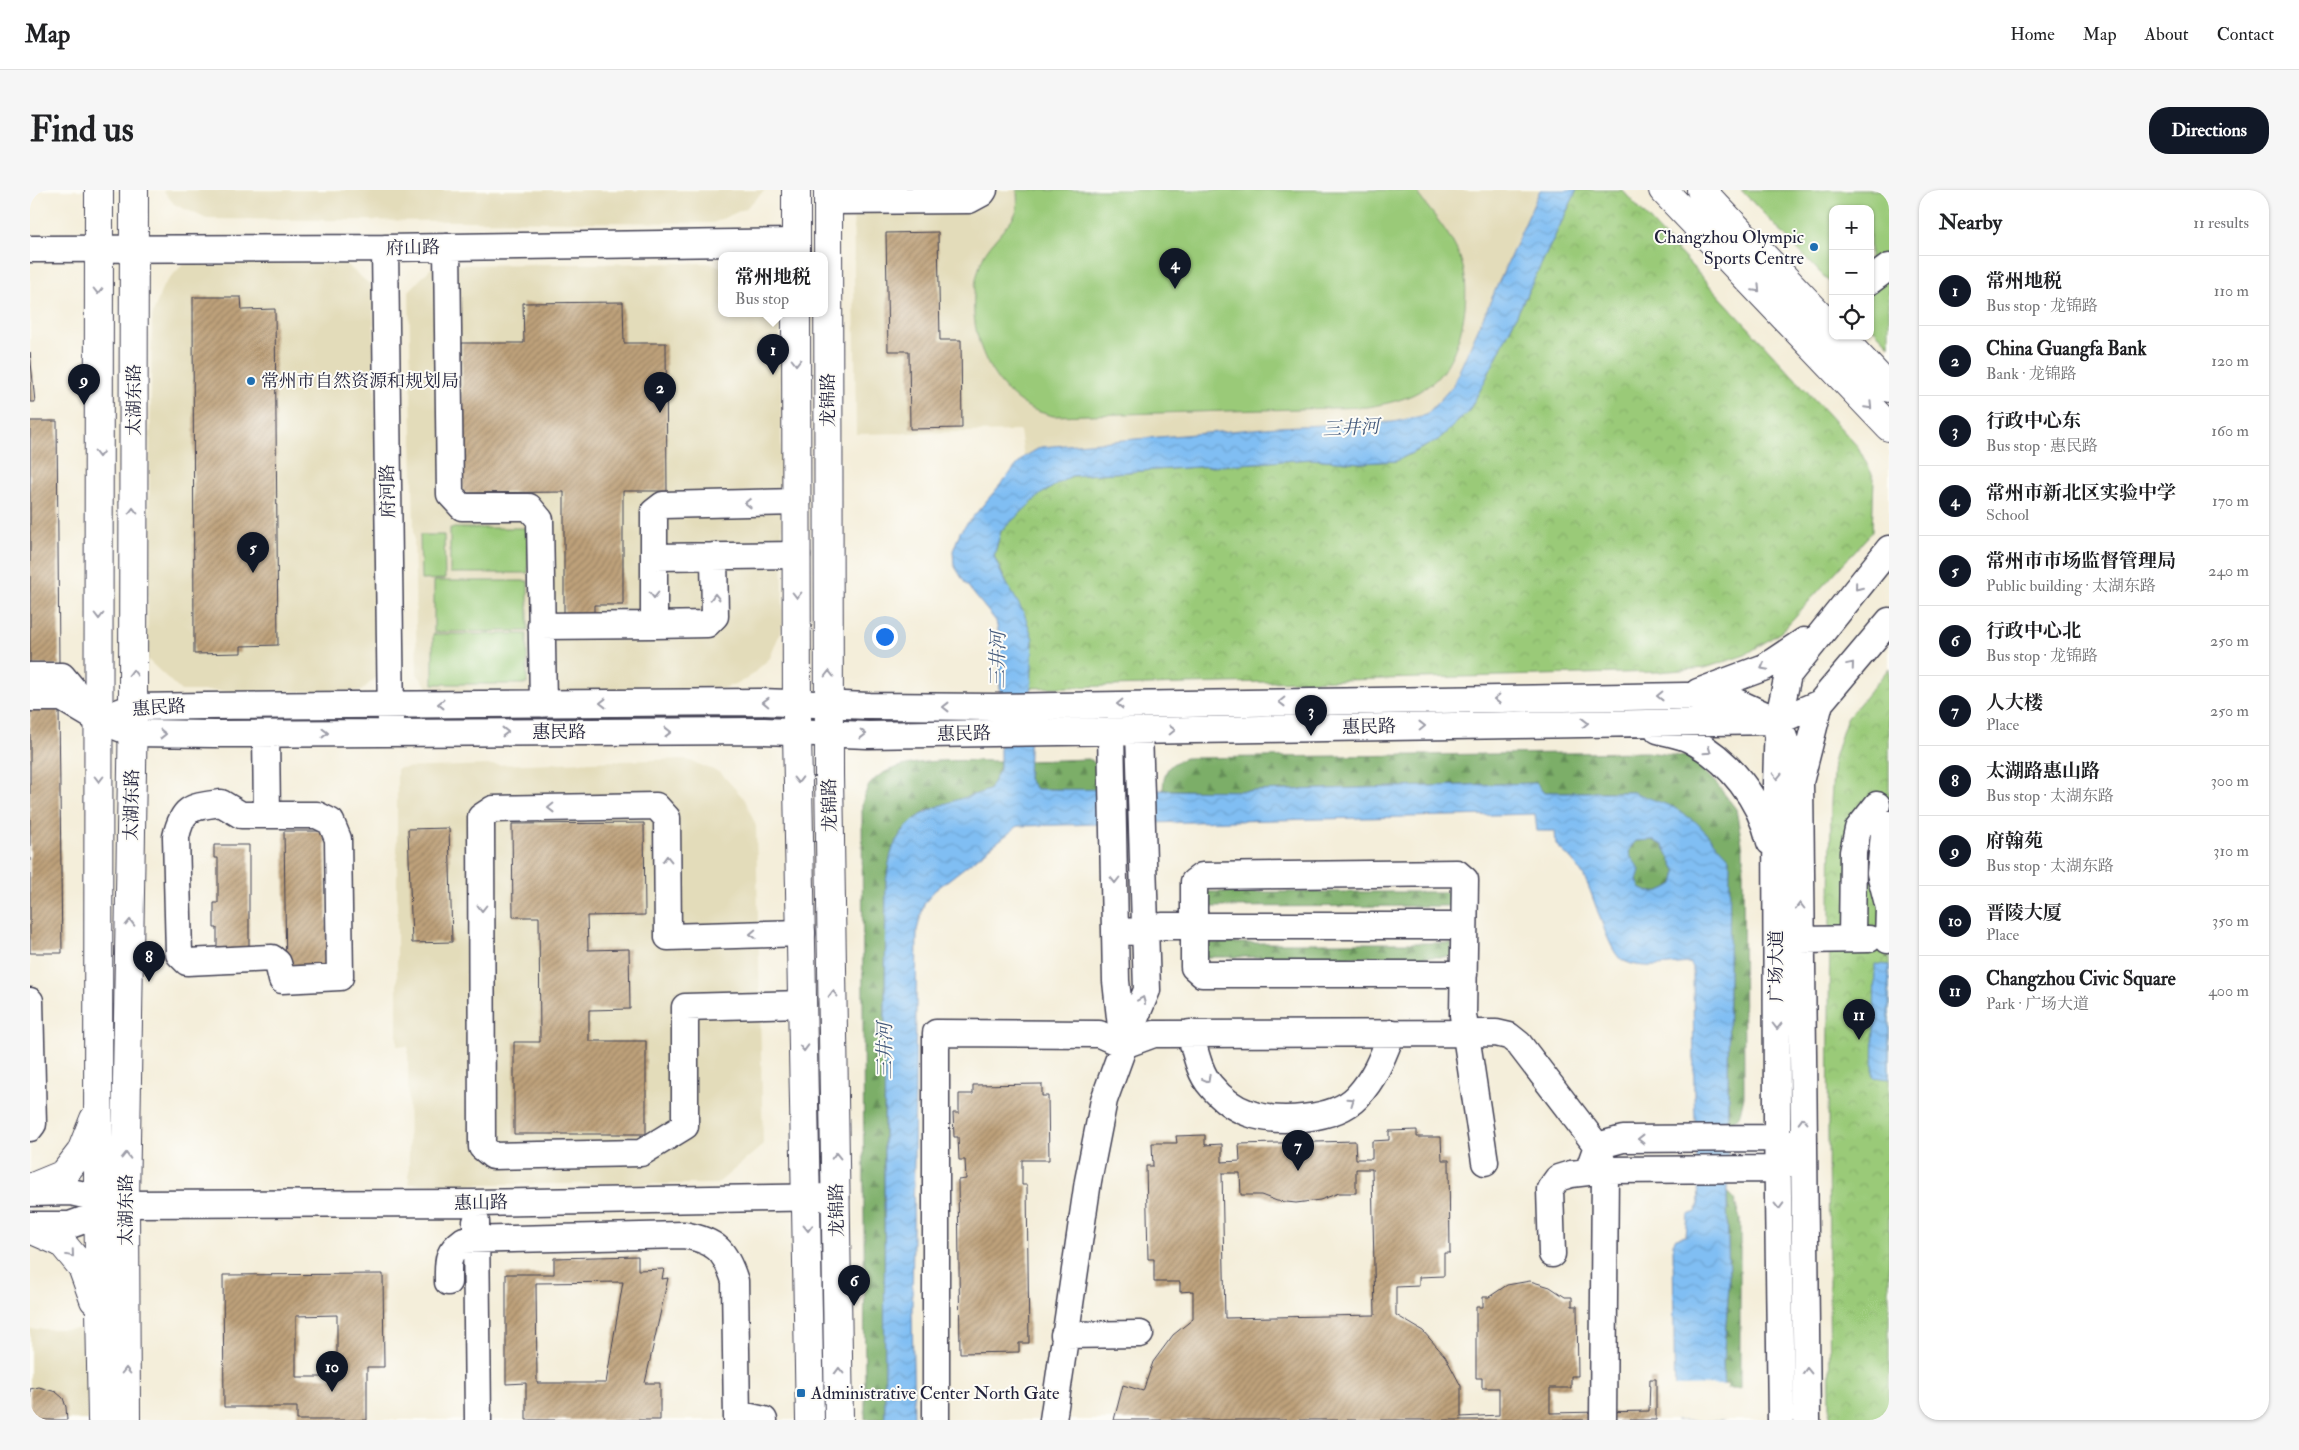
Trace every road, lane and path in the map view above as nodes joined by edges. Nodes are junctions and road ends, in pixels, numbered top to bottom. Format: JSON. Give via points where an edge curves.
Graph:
{"nodes":[{"id":1,"x":99,"y":190,"type":"edge"},
{"id":2,"x":134,"y":190,"type":"edge"},
{"id":3,"x":796,"y":190,"type":"edge"},
{"id":4,"x":984,"y":190,"type":"edge"},
{"id":5,"x":1663,"y":190,"type":"edge"},
{"id":6,"x":1701,"y":190,"type":"edge"},
{"id":7,"x":828,"y":195,"type":"edge"},
{"id":8,"x":447,"y":247,"type":"junction"},
{"id":9,"x":385,"y":248,"type":"junction"},
{"id":10,"x":30,"y":249,"type":"edge"},
{"id":11,"x":98,"y":249,"type":"junction"},
{"id":12,"x":134,"y":249,"type":"junction"},
{"id":13,"x":796,"y":249,"type":"edge"},
{"id":14,"x":1889,"y":267,"type":"edge"},
{"id":15,"x":1874,"y":278,"type":"edge"},
{"id":16,"x":448,"y":284,"type":"junction"},
{"id":17,"x":796,"y":317,"type":"edge"},
{"id":18,"x":1829,"y":320,"type":"edge"},
{"id":19,"x":1847,"y":340,"type":"edge"},
{"id":20,"x":434,"y":383,"type":"dead end"},
{"id":21,"x":1889,"y":388,"type":"edge"},
{"id":22,"x":1889,"y":427,"type":"edge"},
{"id":23,"x":797,"y":502,"type":"junction"},
{"id":24,"x":1889,"y":549,"type":"edge"},
{"id":25,"x":797,"y":555,"type":"junction"},
{"id":26,"x":714,"y":556,"type":"junction"},
{"id":27,"x":654,"y":557,"type":"junction"},
{"id":28,"x":1833,"y":619,"type":"junction"},
{"id":29,"x":1889,"y":621,"type":"edge"},
{"id":30,"x":654,"y":625,"type":"junction"},
{"id":31,"x":542,"y":626,"type":"junction"},
{"id":32,"x":30,"y":676,"type":"edge"},
{"id":33,"x":1686,"y":696,"type":"junction"},
{"id":34,"x":30,"y":698,"type":"edge"},
{"id":35,"x":1820,"y":702,"type":"junction"},
{"id":36,"x":543,"y":704,"type":"junction"},
{"id":37,"x":797,"y":704,"type":"junction"},
{"id":38,"x":391,"y":705,"type":"junction"},
{"id":39,"x":829,"y":705,"type":"junction"},
{"id":40,"x":133,"y":707,"type":"junction"},
{"id":41,"x":99,"y":720,"type":"junction"},
{"id":42,"x":1778,"y":721,"type":"junction"},
{"id":43,"x":1630,"y":722,"type":"junction"},
{"id":44,"x":1139,"y":730,"type":"junction"},
{"id":45,"x":1111,"y":731,"type":"junction"},
{"id":46,"x":797,"y":732,"type":"junction"},
{"id":47,"x":391,"y":733,"type":"junction"},
{"id":48,"x":829,"y":733,"type":"junction"},
{"id":49,"x":133,"y":734,"type":"junction"},
{"id":50,"x":266,"y":734,"type":"junction"},
{"id":51,"x":1800,"y":782,"type":"junction"},
{"id":52,"x":267,"y":815,"type":"junction"},
{"id":53,"x":1883,"y":815,"type":"edge"},
{"id":54,"x":1776,"y":871,"type":"junction"},
{"id":55,"x":1194,"y":926,"type":"junction"},
{"id":56,"x":1464,"y":926,"type":"junction"},
{"id":57,"x":1145,"y":931,"type":"junction"},
{"id":58,"x":1115,"y":932,"type":"junction"},
{"id":59,"x":802,"y":933,"type":"junction"},
{"id":60,"x":1852,"y":939,"type":"junction"},
{"id":61,"x":1800,"y":940,"type":"junction"},
{"id":62,"x":1889,"y":940,"type":"edge"},
{"id":63,"x":1464,"y":974,"type":"junction"},
{"id":64,"x":30,"y":1002,"type":"edge"},
{"id":65,"x":803,"y":1004,"type":"junction"},
{"id":66,"x":1190,"y":1033,"type":"junction"},
{"id":67,"x":1392,"y":1033,"type":"junction"},
{"id":68,"x":1464,"y":1033,"type":"junction"},
{"id":69,"x":1124,"y":1045,"type":"junction"},
{"id":70,"x":99,"y":1106,"type":"junction"},
{"id":71,"x":30,"y":1128,"type":"edge"},
{"id":72,"x":1778,"y":1138,"type":"junction"},
{"id":73,"x":1597,"y":1146,"type":"junction"},
{"id":74,"x":1804,"y":1153,"type":"junction"},
{"id":75,"x":1485,"y":1162,"type":"dead end"},
{"id":76,"x":1778,"y":1170,"type":"junction"},
{"id":77,"x":1596,"y":1172,"type":"junction"},
{"id":78,"x":30,"y":1188,"type":"edge"},
{"id":79,"x":30,"y":1192,"type":"edge"},
{"id":80,"x":807,"y":1197,"type":"junction"},
{"id":81,"x":836,"y":1197,"type":"junction"},
{"id":82,"x":476,"y":1203,"type":"junction"},
{"id":83,"x":125,"y":1204,"type":"junction"},
{"id":84,"x":98,"y":1207,"type":"junction"},
{"id":85,"x":30,"y":1225,"type":"edge"},
{"id":86,"x":30,"y":1229,"type":"edge"},
{"id":87,"x":477,"y":1239,"type":"junction"},
{"id":88,"x":1552,"y":1254,"type":"dead end"},
{"id":89,"x":448,"y":1282,"type":"dead end"},
{"id":90,"x":100,"y":1315,"type":"junction"},
{"id":91,"x":1140,"y":1334,"type":"dead end"},
{"id":92,"x":1064,"y":1335,"type":"junction"},
{"id":93,"x":737,"y":1417,"type":"edge"},
{"id":94,"x":102,"y":1420,"type":"edge"},
{"id":95,"x":126,"y":1420,"type":"edge"},
{"id":96,"x":478,"y":1420,"type":"edge"},
{"id":97,"x":764,"y":1420,"type":"edge"},
{"id":98,"x":810,"y":1420,"type":"edge"},
{"id":99,"x":840,"y":1420,"type":"edge"},
{"id":100,"x":936,"y":1420,"type":"edge"},
{"id":101,"x":1053,"y":1420,"type":"edge"},
{"id":102,"x":1603,"y":1420,"type":"edge"},
{"id":103,"x":1781,"y":1420,"type":"edge"},
{"id":104,"x":1807,"y":1420,"type":"edge"}],
"edges":[{"from":1,"to":11,"type":"main road","name":"太湖东路"},
{"from":2,"to":12,"type":"main road","name":"太湖东路"},
{"from":3,"to":13,"type":"main road"},
{"from":4,"to":7,"type":"street","via":[[969,200]]},
{"from":5,"to":22,"type":"main road","one_way":true},
{"from":6,"to":18,"type":"main road"},
{"from":39,"to":7,"type":"main road","name":"龙锦路","one_way":true},
{"from":8,"to":9,"type":"street","name":"府山路"},
{"from":8,"to":13,"type":"street","name":"府山路"},
{"from":8,"to":16,"type":"street"},
{"from":9,"to":12,"type":"street","name":"府山路"},
{"from":9,"to":38,"type":"street","name":"府河路"},
{"from":10,"to":11,"type":"street","name":"府山路"},
{"from":11,"to":12,"type":"street","name":"府山路"},
{"from":11,"to":41,"type":"main road","name":"太湖东路","one_way":true},
{"from":40,"to":12,"type":"main road","name":"太湖东路","one_way":true},
{"from":14,"to":15,"type":"street"},
{"from":16,"to":20,"type":"street","via":[[434,314]]},
{"from":16,"to":31,"type":"street","via":[[450,494],[462,507],[529,506],[540,520]]},
{"from":17,"to":23,"type":"main road","name":"龙锦路","one_way":true},
{"from":19,"to":21,"type":"main road"},
{"from":23,"to":25,"type":"main road","name":"龙锦路"},
{"from":23,"to":27,"type":"street","one_way":true,"via":[[663,504],[654,512]]},
{"from":24,"to":28,"type":"street","name":"广场大道","one_way":true},
{"from":25,"to":26,"type":"street"},
{"from":25,"to":37,"type":"main road","name":"龙锦路","one_way":true},
{"from":26,"to":27,"type":"street"},
{"from":30,"to":26,"type":"street","one_way":true,"via":[[707,624],[715,616]]},
{"from":27,"to":30,"type":"street","one_way":true},
{"from":28,"to":33,"type":"street","one_way":true,"via":[[1765,667]]},
{"from":28,"to":42,"type":"street","name":"广场大道","via":[[1788,675]]},
{"from":35,"to":29,"type":"street","name":"广场大道","one_way":true},
{"from":30,"to":31,"type":"street"},
{"from":31,"to":36,"type":"street"},
{"from":32,"to":41,"type":"street","via":[[62,676]]},
{"from":33,"to":39,"type":"street","name":"惠民路","one_way":true,"via":[[994,707]]},
{"from":33,"to":42,"type":"street","name":"惠民路","via":[[1730,699]]},
{"from":34,"to":41,"type":"street","via":[[62,698]]},
{"from":35,"to":42,"type":"street","name":"惠民路"},
{"from":35,"to":51,"type":"street","name":"广场大道"},
{"from":37,"to":36,"type":"street","name":"惠民路","one_way":true},
{"from":36,"to":38,"type":"street","name":"惠民路","one_way":true},
{"from":37,"to":39,"type":"street","name":"惠民路"},
{"from":37,"to":46,"type":"main road","name":"龙锦路"},
{"from":38,"to":40,"type":"street","name":"惠民路"},
{"from":38,"to":47,"type":"street","name":"府河路"},
{"from":39,"to":48,"type":"main road","name":"龙锦路"},
{"from":40,"to":41,"type":"street","name":"惠民路"},
{"from":40,"to":49,"type":"main road","name":"太湖东路"},
{"from":41,"to":49,"type":"street","name":"惠民路"},
{"from":41,"to":70,"type":"main road","name":"太湖东路","one_way":true},
{"from":42,"to":43,"type":"street","name":"惠民路"},
{"from":42,"to":51,"type":"street"},
{"from":42,"to":54,"type":"street","name":"广场大道","one_way":true},
{"from":44,"to":43,"type":"street","name":"惠民路","one_way":true},
{"from":43,"to":54,"type":"street","one_way":true,"via":[[1690,739],[1722,760],[1750,793],[1767,831]]},
{"from":44,"to":45,"type":"street","name":"惠民路"},
{"from":44,"to":57,"type":"street"},
{"from":48,"to":45,"type":"street","name":"惠民路","one_way":true},
{"from":45,"to":58,"type":"street","one_way":true},
{"from":47,"to":46,"type":"street","name":"惠民路","one_way":true},
{"from":46,"to":48,"type":"street","name":"惠民路"},
{"from":46,"to":59,"type":"main road","name":"龙锦路","one_way":true},
{"from":50,"to":47,"type":"street","name":"惠民路","one_way":true},
{"from":81,"to":48,"type":"main road","name":"龙锦路","one_way":true},
{"from":49,"to":50,"type":"street","name":"惠民路","one_way":true},
{"from":83,"to":49,"type":"main road","name":"太湖东路","one_way":true},
{"from":50,"to":52,"type":"street"},
{"from":61,"to":51,"type":"street","name":"广场大道","one_way":true},
{"from":52,"to":52,"type":"street","via":[[241,815],[221,803],[192,807],[180,819],[176,837],[179,954],[187,962],[272,958],[278,963],[282,980],[340,977],[338,839],[331,822],[317,814]]},
{"from":53,"to":60,"type":"street","via":[[1858,828],[1853,852]]},
{"from":53,"to":62,"type":"street","via":[[1880,873],[1889,908]]},
{"from":54,"to":72,"type":"street","name":"广场大道","one_way":true},
{"from":55,"to":56,"type":"street"},
{"from":55,"to":56,"type":"street","via":[[1194,882],[1202,876],[1457,873],[1465,880]]},
{"from":55,"to":57,"type":"street","via":[[1162,926]]},
{"from":55,"to":63,"type":"street","via":[[1194,967],[1202,974]]},
{"from":56,"to":63,"type":"street"},
{"from":57,"to":58,"type":"street"},
{"from":69,"to":57,"type":"street","one_way":true,"via":[[1147,990]]},
{"from":58,"to":69,"type":"street","via":[[1116,981]]},
{"from":59,"to":65,"type":"main road","name":"龙锦路"},
{"from":59,"to":65,"type":"street","one_way":true,"via":[[668,937],[666,818],[656,806],[493,809],[481,817],[482,1147],[493,1156],[641,1154],[686,1126],[685,1007]]},
{"from":60,"to":61,"type":"street"},
{"from":60,"to":62,"type":"street"},
{"from":74,"to":61,"type":"street","name":"广场大道","one_way":true},
{"from":63,"to":68,"type":"street"},
{"from":64,"to":71,"type":"street","via":[[33,1115]]},
{"from":65,"to":80,"type":"main road","name":"龙锦路","one_way":true},
{"from":66,"to":67,"type":"street"},
{"from":66,"to":67,"type":"street","one_way":true,"via":[[1199,1065],[1209,1085],[1228,1104],[1248,1114],[1268,1117],[1315,1117],[1334,1112],[1357,1098],[1378,1070]]},
{"from":66,"to":69,"type":"street","via":[[1154,1034]]},
{"from":67,"to":68,"type":"street"},
{"from":68,"to":73,"type":"street","via":[[1496,1033],[1509,1036],[1519,1044]]},
{"from":68,"to":75,"type":"street"},
{"from":69,"to":92,"type":"street","via":[[1104,1100]]},
{"from":69,"to":100,"type":"street","via":[[1099,1034],[936,1033]]},
{"from":70,"to":78,"type":"main road","via":[[81,1152],[64,1174]]},
{"from":70,"to":84,"type":"main road","name":"太湖东路"},
{"from":72,"to":73,"type":"street","one_way":true,"via":[[1623,1139]]},
{"from":72,"to":74,"type":"street"},
{"from":72,"to":76,"type":"street","name":"广场大道"},
{"from":73,"to":77,"type":"street"},
{"from":74,"to":76,"type":"street"},
{"from":104,"to":74,"type":"street","name":"广场大道","one_way":true},
{"from":76,"to":77,"type":"street"},
{"from":76,"to":103,"type":"street","name":"广场大道","one_way":true},
{"from":77,"to":88,"type":"street","via":[[1558,1178],[1550,1189]]},
{"from":77,"to":102,"type":"street"},
{"from":79,"to":84,"type":"street","name":"惠山路","via":[[71,1192]]},
{"from":80,"to":81,"type":"street","name":"惠山路"},
{"from":80,"to":82,"type":"street","name":"惠山路"},
{"from":80,"to":98,"type":"main road","name":"龙锦路","one_way":true},
{"from":99,"to":81,"type":"main road","name":"龙锦路","one_way":true},
{"from":82,"to":83,"type":"street","name":"惠山路"},
{"from":82,"to":87,"type":"street"},
{"from":83,"to":84,"type":"street","name":"惠山路"},
{"from":95,"to":83,"type":"main road","name":"太湖东路","one_way":true},
{"from":84,"to":85,"type":"street","via":[[70,1225]]},
{"from":84,"to":90,"type":"main road","name":"太湖东路"},
{"from":86,"to":90,"type":"main road","one_way":true,"via":[[62,1243],[82,1267]]},
{"from":87,"to":89,"type":"street","via":[[464,1240],[453,1248],[448,1260]]},
{"from":87,"to":93,"type":"street","via":[[684,1235],[704,1238],[719,1247],[735,1280]]},
{"from":87,"to":96,"type":"street"},
{"from":90,"to":94,"type":"main road","name":"太湖东路"},
{"from":91,"to":92,"type":"street"},
{"from":92,"to":101,"type":"street"},
{"from":93,"to":97,"type":"street"}]}
